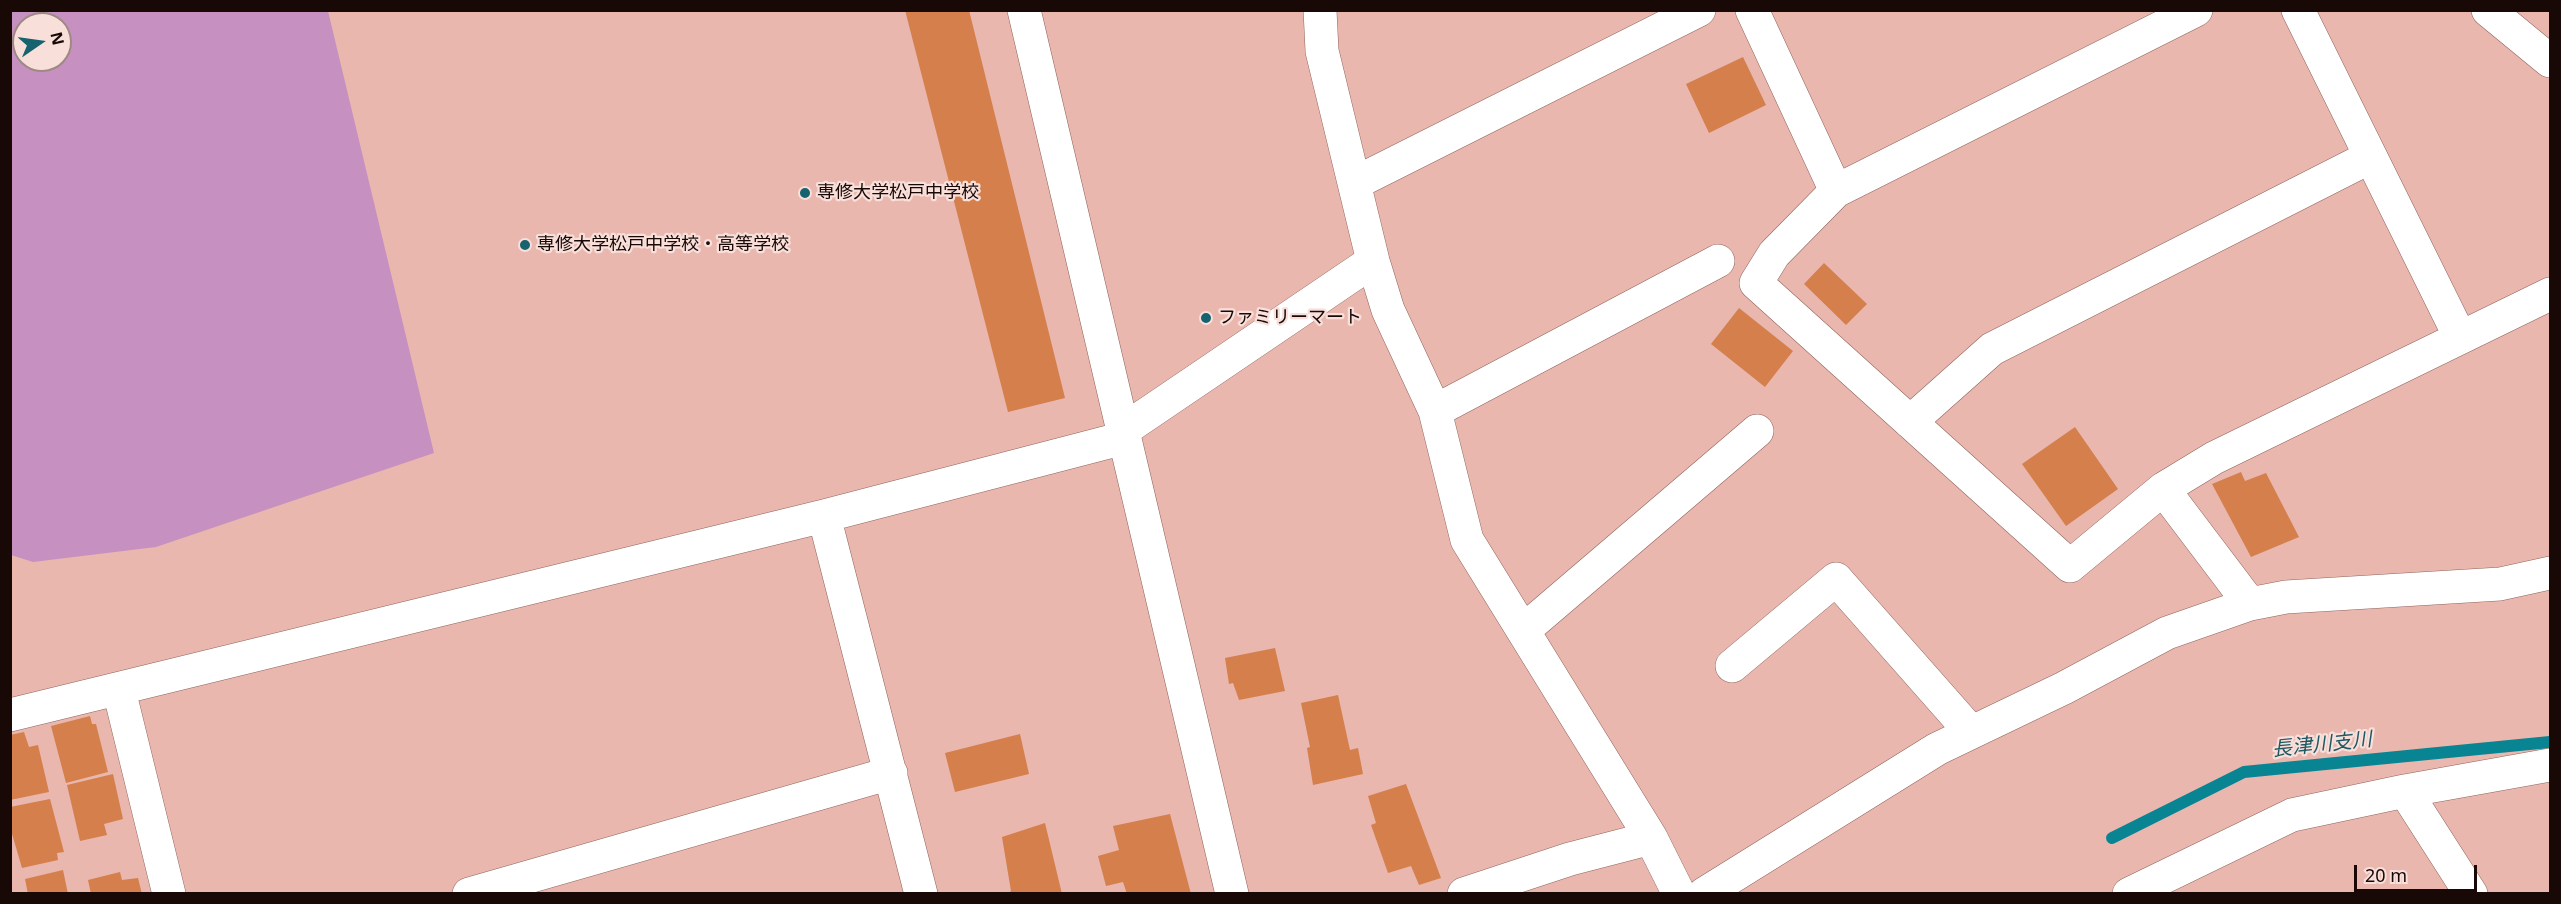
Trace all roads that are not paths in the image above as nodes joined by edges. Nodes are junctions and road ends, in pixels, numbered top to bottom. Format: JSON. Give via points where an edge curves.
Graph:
{"nodes":[{"id":1,"x":1024,"y":10,"type":"edge"},
{"id":2,"x":1320,"y":10,"type":"edge"},
{"id":3,"x":1699,"y":10,"type":"edge"},
{"id":4,"x":1752,"y":10,"type":"edge"},
{"id":5,"x":2196,"y":10,"type":"edge"},
{"id":6,"x":2298,"y":10,"type":"edge"},
{"id":7,"x":2488,"y":10,"type":"edge"},
{"id":8,"x":2550,"y":61,"type":"edge"},
{"id":9,"x":2370,"y":157,"type":"junction"},
{"id":10,"x":1355,"y":183,"type":"junction"},
{"id":11,"x":1836,"y":191,"type":"junction"},
{"id":12,"x":1373,"y":261,"type":"junction"},
{"id":13,"x":1718,"y":261,"type":"dead end"},
{"id":14,"x":2550,"y":294,"type":"edge"},
{"id":15,"x":2460,"y":337,"type":"junction"},
{"id":16,"x":1435,"y":411,"type":"junction"},
{"id":17,"x":1910,"y":422,"type":"junction"},
{"id":18,"x":1757,"y":431,"type":"dead end"},
{"id":19,"x":1123,"y":434,"type":"junction"},
{"id":20,"x":2163,"y":489,"type":"junction"},
{"id":21,"x":824,"y":516,"type":"junction"},
{"id":22,"x":2550,"y":573,"type":"edge"},
{"id":23,"x":2250,"y":604,"type":"junction"},
{"id":24,"x":1524,"y":630,"type":"junction"},
{"id":25,"x":1732,"y":666,"type":"dead end"},
{"id":26,"x":118,"y":690,"type":"junction"},
{"id":27,"x":10,"y":715,"type":"edge"},
{"id":28,"x":1971,"y":732,"type":"junction"},
{"id":29,"x":2550,"y":765,"type":"edge"},
{"id":30,"x":891,"y":773,"type":"junction"},
{"id":31,"x":2405,"y":791,"type":"junction"},
{"id":32,"x":1651,"y":838,"type":"junction"},
{"id":33,"x":169,"y":894,"type":"edge"},
{"id":34,"x":469,"y":894,"type":"edge"},
{"id":35,"x":921,"y":894,"type":"edge"},
{"id":36,"x":1232,"y":894,"type":"edge"},
{"id":37,"x":1464,"y":894,"type":"edge"},
{"id":38,"x":1679,"y":894,"type":"edge"},
{"id":39,"x":1704,"y":894,"type":"edge"},
{"id":40,"x":2129,"y":894,"type":"edge"},
{"id":41,"x":2471,"y":894,"type":"edge"}],
"edges":[{"from":1,"to":19,"type":"street"},
{"from":2,"to":10,"type":"street","via":[[1322,51]]},
{"from":3,"to":10,"type":"street"},
{"from":4,"to":11,"type":"street"},
{"from":5,"to":11,"type":"street"},
{"from":6,"to":9,"type":"street"},
{"from":7,"to":8,"type":"street"},
{"from":9,"to":15,"type":"street"},
{"from":9,"to":17,"type":"street","via":[[1992,349]]},
{"from":10,"to":12,"type":"street"},
{"from":11,"to":17,"type":"street","via":[[1774,254],[1756,283]]},
{"from":12,"to":16,"type":"street","via":[[1388,310]]},
{"from":12,"to":19,"type":"street"},
{"from":13,"to":16,"type":"street"},
{"from":14,"to":15,"type":"street"},
{"from":15,"to":20,"type":"street","via":[[2214,458]]},
{"from":16,"to":24,"type":"street","via":[[1467,540]]},
{"from":17,"to":20,"type":"street","via":[[2070,566]]},
{"from":18,"to":24,"type":"street"},
{"from":19,"to":21,"type":"street"},
{"from":19,"to":36,"type":"street"},
{"from":20,"to":23,"type":"street"},
{"from":21,"to":26,"type":"street"},
{"from":21,"to":30,"type":"street"},
{"from":22,"to":23,"type":"street","via":[[2500,584],[2286,597]]},
{"from":23,"to":28,"type":"street","via":[[2167,633]]},
{"from":24,"to":32,"type":"street"},
{"from":25,"to":28,"type":"street","via":[[1836,579]]},
{"from":26,"to":27,"type":"street"},
{"from":26,"to":33,"type":"street"},
{"from":28,"to":39,"type":"street","via":[[1937,749]]},
{"from":29,"to":31,"type":"street"},
{"from":30,"to":34,"type":"street"},
{"from":30,"to":35,"type":"street"},
{"from":31,"to":40,"type":"street","via":[[2292,815]]},
{"from":31,"to":41,"type":"street"},
{"from":32,"to":37,"type":"street","via":[[1570,859]]},
{"from":32,"to":38,"type":"street"}]}
